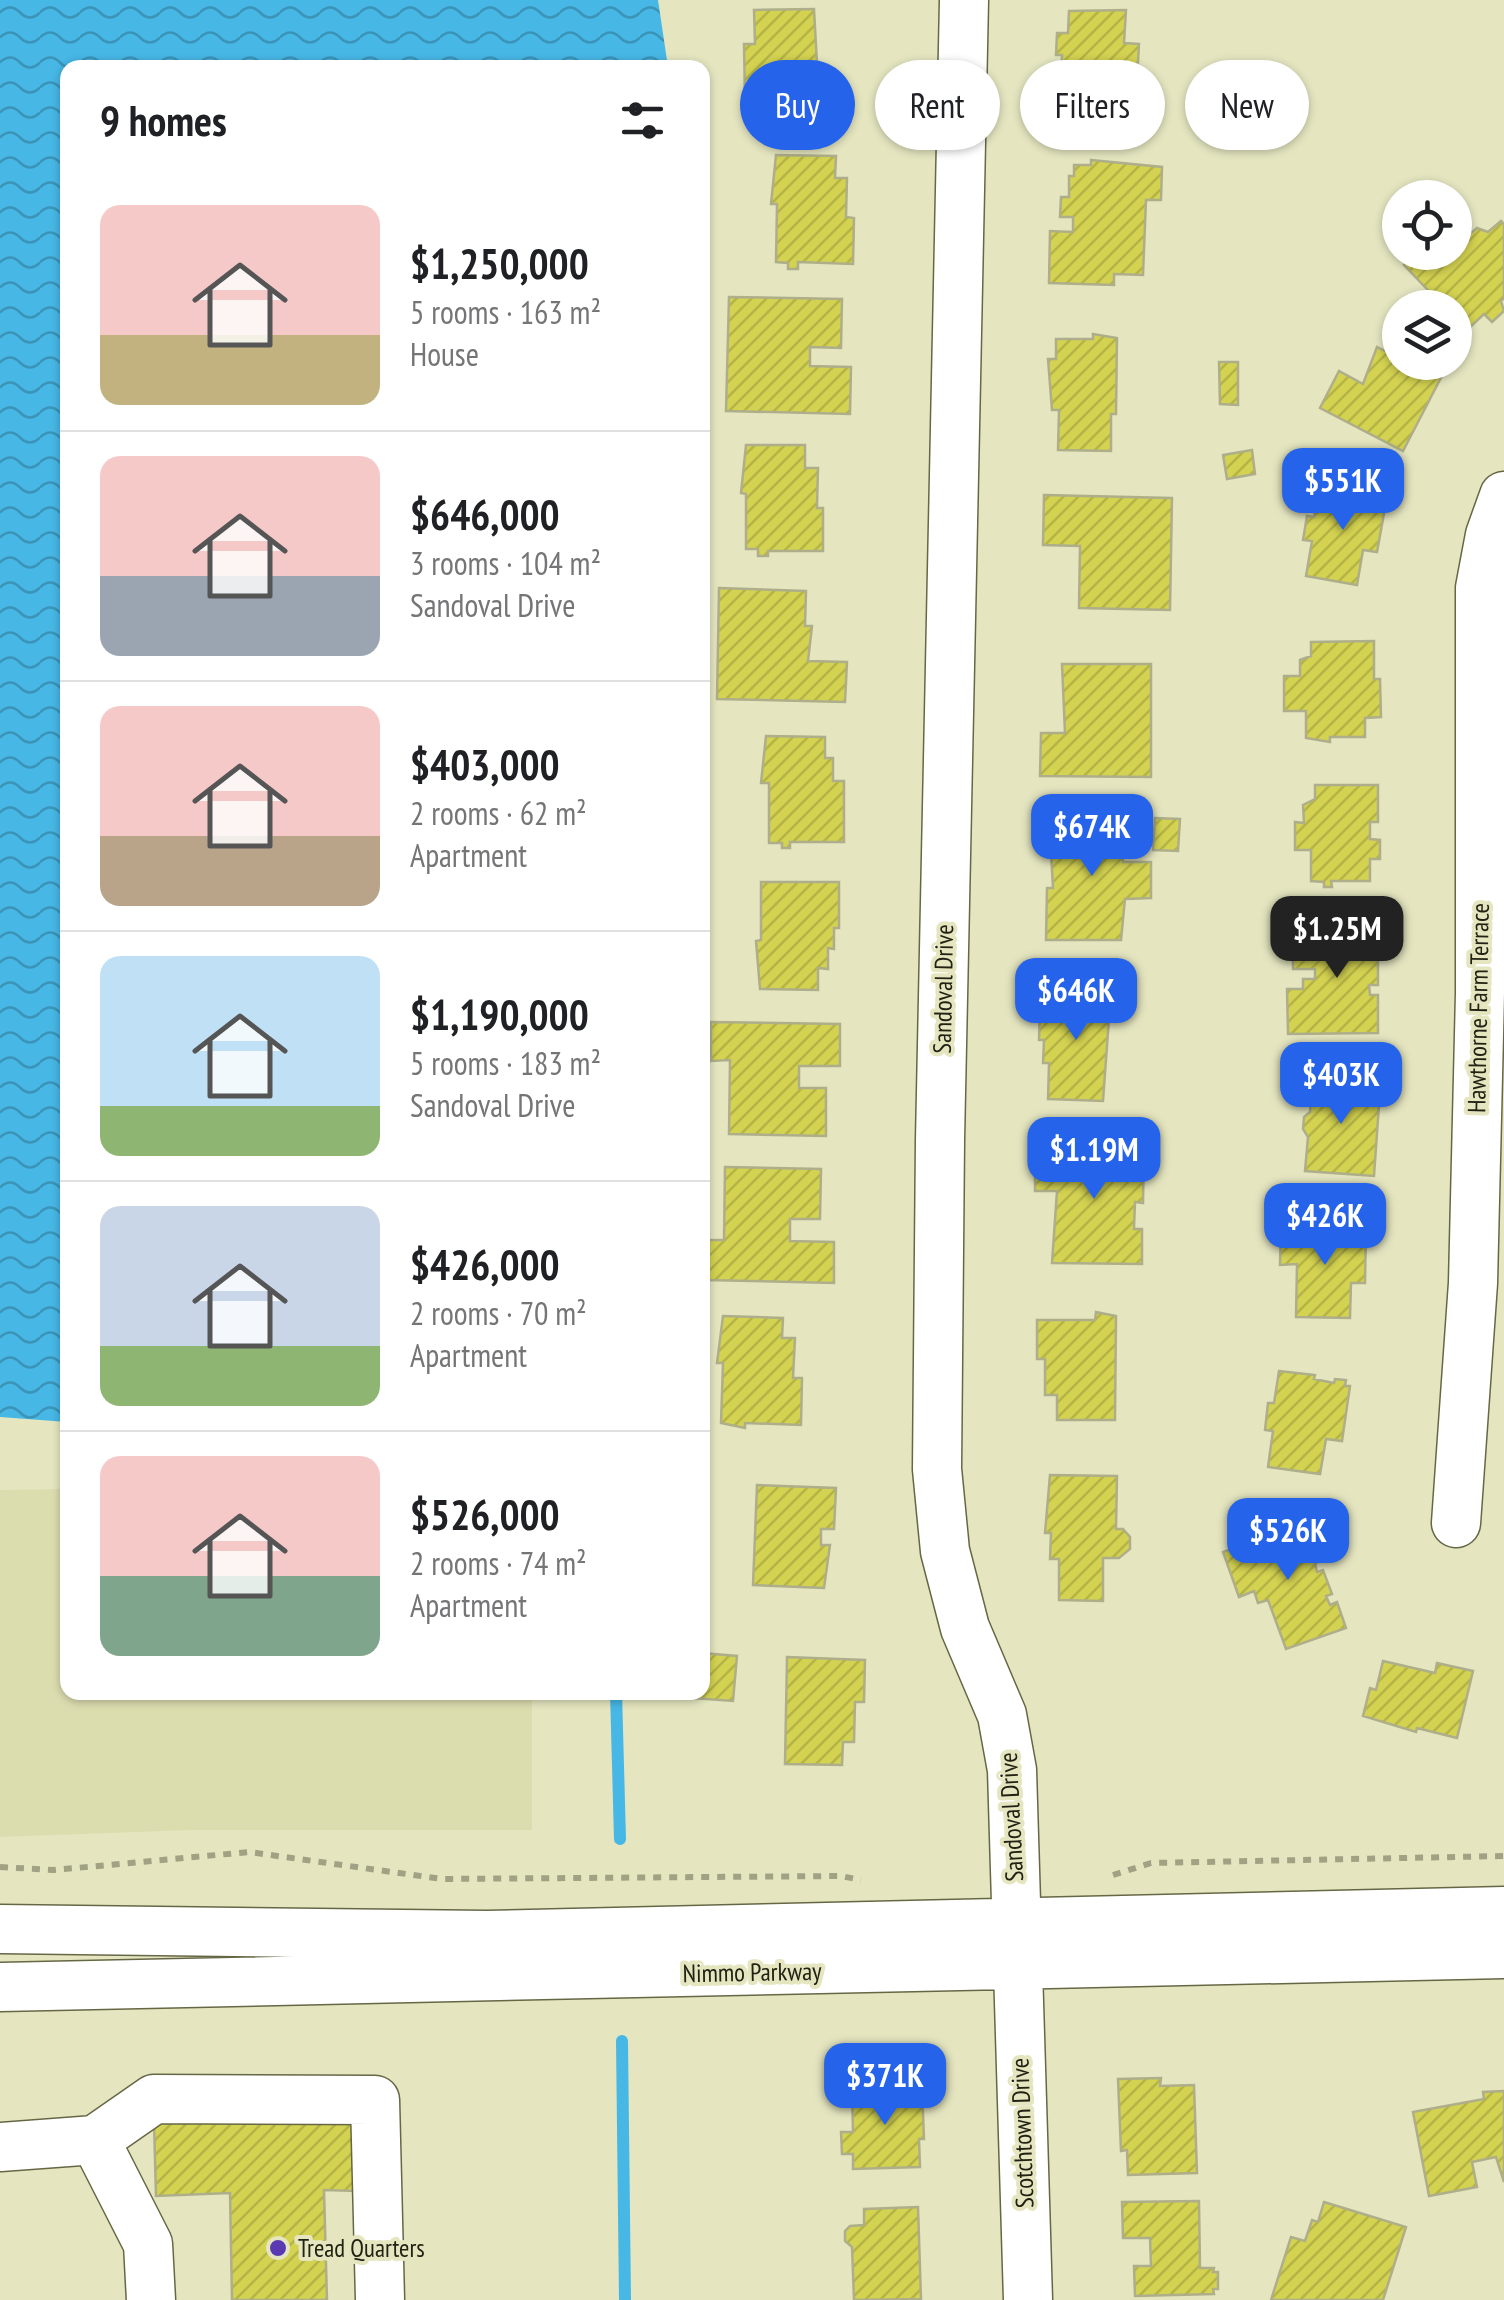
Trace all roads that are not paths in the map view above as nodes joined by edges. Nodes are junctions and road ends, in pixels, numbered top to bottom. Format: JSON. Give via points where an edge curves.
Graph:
{"nodes":[{"id":1,"x":964,"y":0,"type":"edge"},
{"id":2,"x":1504,"y":496,"type":"edge"},
{"id":3,"x":1489,"y":1284,"type":"edge"},
{"id":4,"x":1456,"y":1523,"type":"dead end"},
{"id":5,"x":1504,"y":1911,"type":"edge"},
{"id":6,"x":0,"y":1929,"type":"edge"},
{"id":7,"x":1016,"y":1944,"type":"junction"},
{"id":8,"x":1504,"y":1954,"type":"edge"},
{"id":9,"x":0,"y":1987,"type":"edge"},
{"id":10,"x":95,"y":2140,"type":"junction"},
{"id":11,"x":0,"y":2147,"type":"edge"},
{"id":12,"x":152,"y":2300,"type":"edge"},
{"id":13,"x":380,"y":2300,"type":"edge"},
{"id":14,"x":1028,"y":2300,"type":"edge"}],
"edges":[{"from":1,"to":7,"type":"street","name":"Sandoval Drive","via":[[937,1469],[945,1551],[966,1628],[1002,1715],[1012,1770]]},
{"from":2,"to":3,"type":"street","name":"Hawthorne Farm Terrace","via":[[1480,588],[1480,993]]},
{"from":3,"to":4,"type":"street","name":"Hawthorne Farm Terrace"},
{"from":5,"to":7,"type":"street","name":"Nimmo Parkway"},
{"from":6,"to":7,"type":"street","name":"Nimmo Parkway"},
{"from":7,"to":8,"type":"street","name":"Nimmo Parkway"},
{"from":7,"to":9,"type":"street","name":"Nimmo Parkway"},
{"from":7,"to":14,"type":"street","name":"Scotchtown Drive"},
{"from":10,"to":11,"type":"street"},
{"from":10,"to":12,"type":"street","via":[[148,2244]]},
{"from":10,"to":13,"type":"street","via":[[154,2099],[375,2100]]}]}
